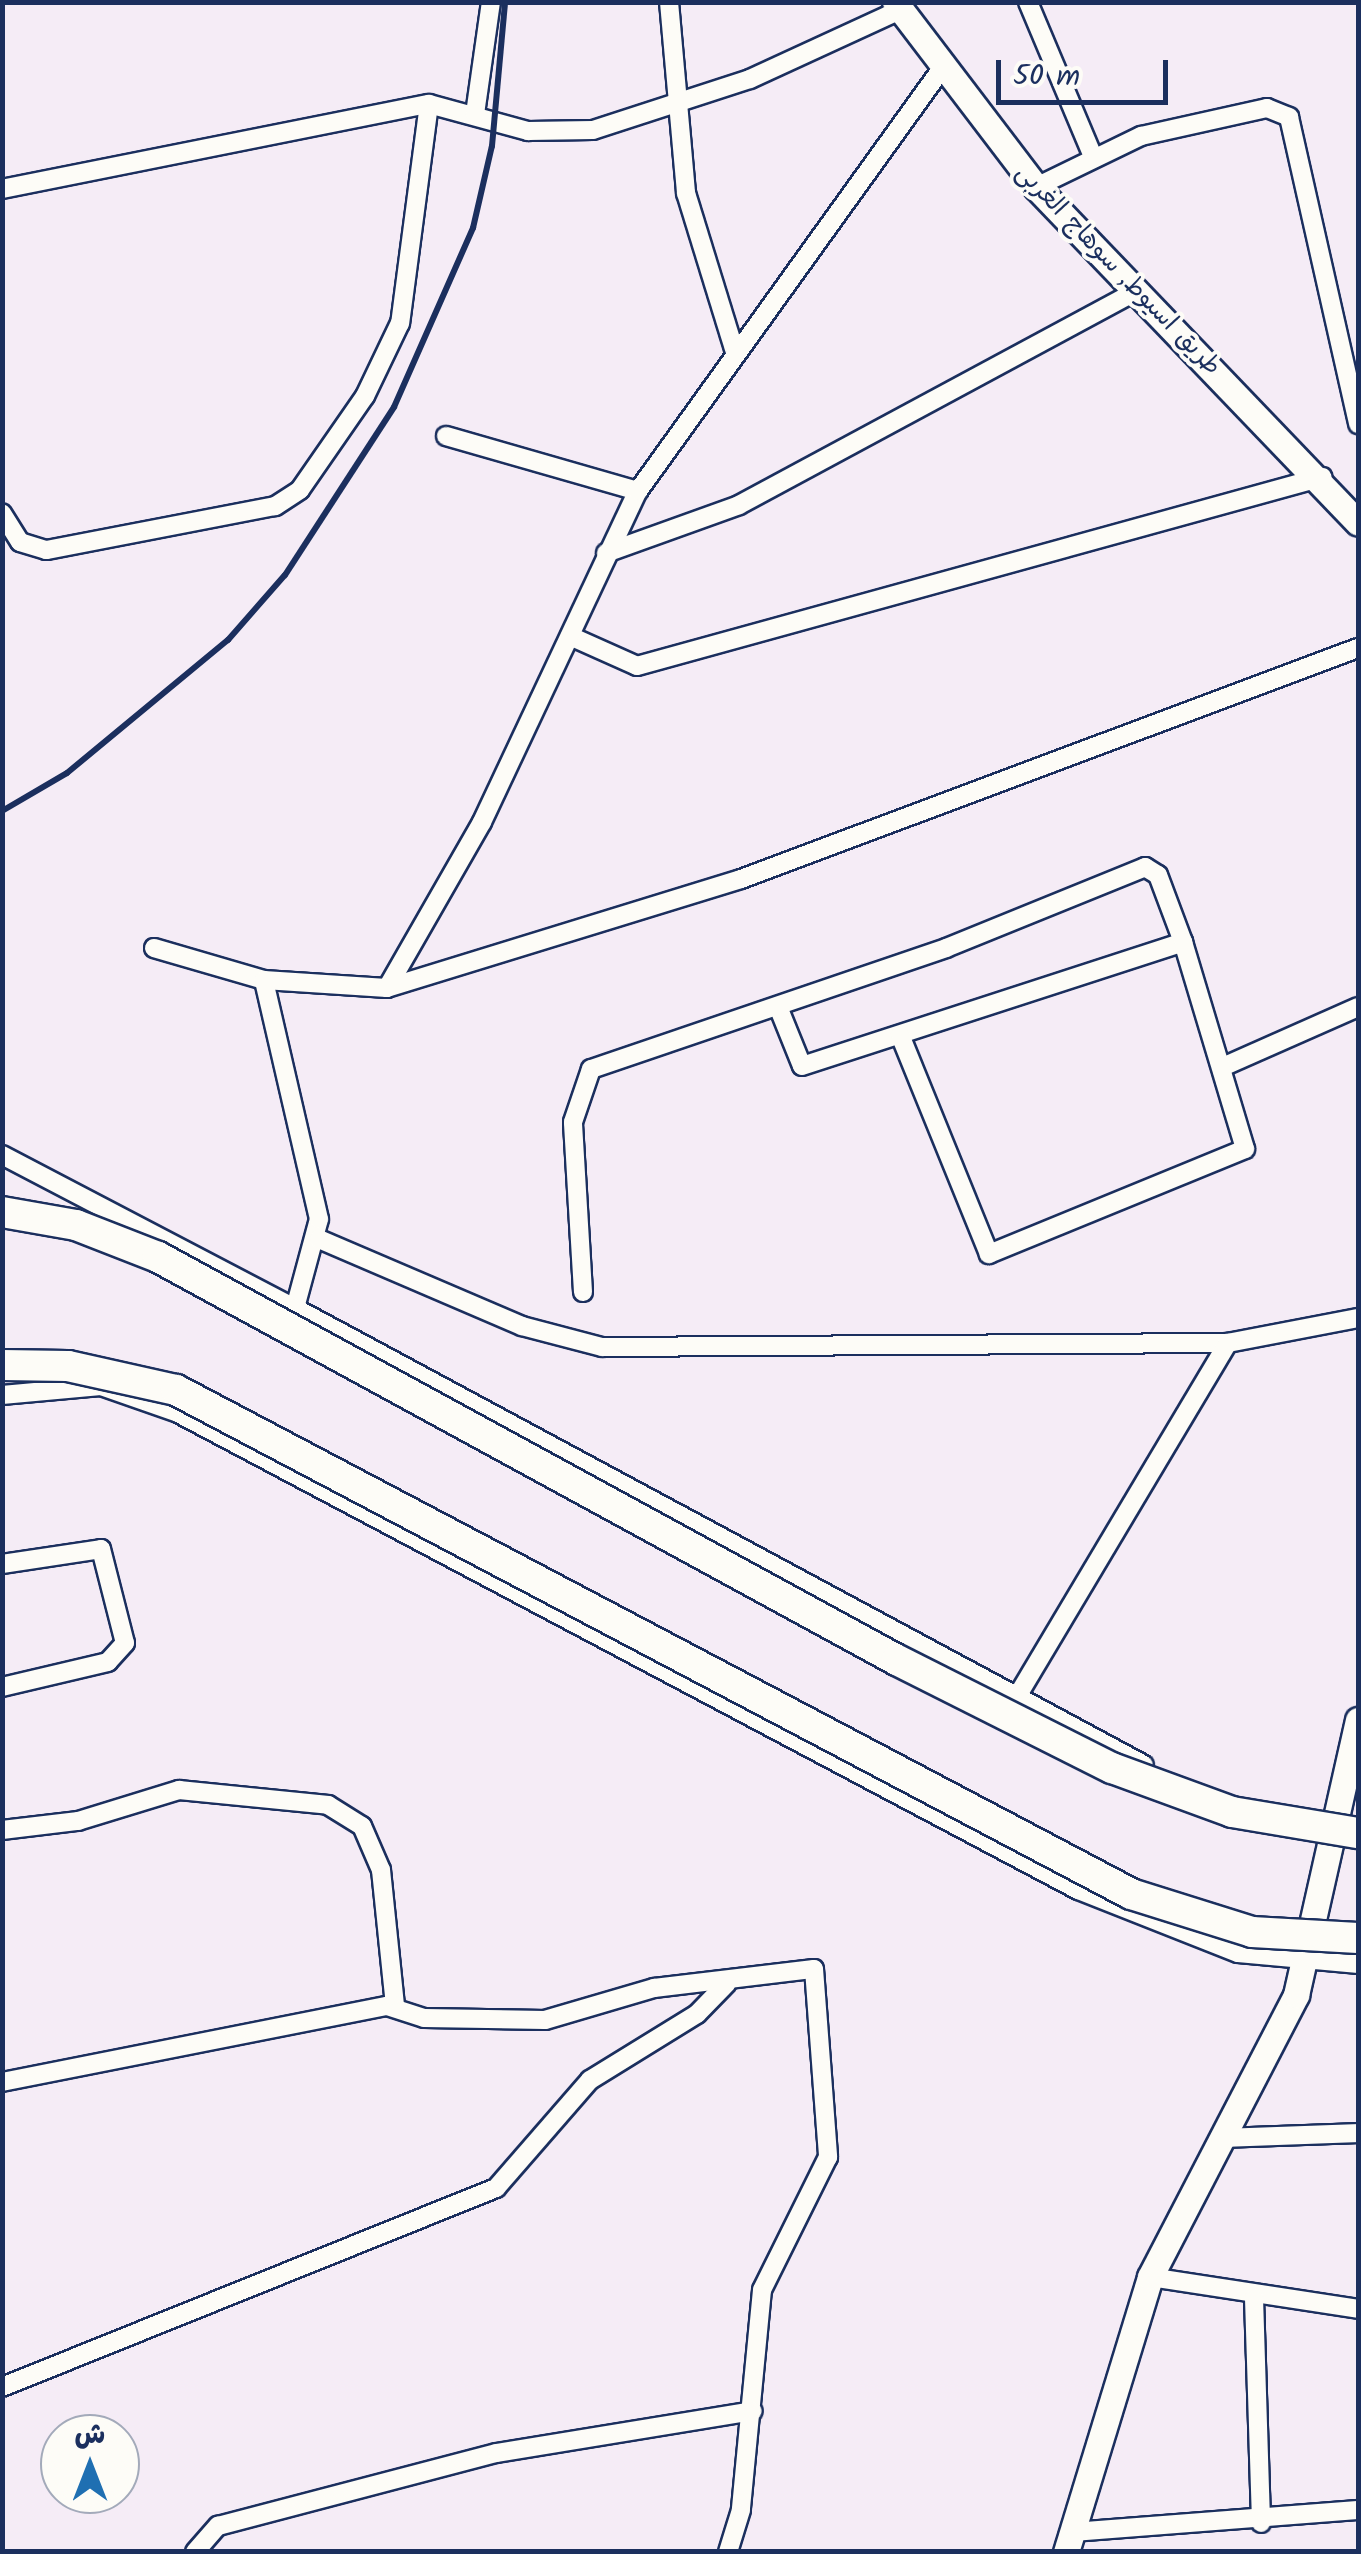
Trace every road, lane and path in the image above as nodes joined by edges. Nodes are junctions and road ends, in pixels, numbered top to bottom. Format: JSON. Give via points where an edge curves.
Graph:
{"nodes":[{"id":1,"x":491,"y":2,"type":"edge"},
{"id":2,"x":669,"y":2,"type":"edge"},
{"id":3,"x":1028,"y":2,"type":"edge"},
{"id":4,"x":898,"y":6,"type":"edge"},
{"id":5,"x":940,"y":71,"type":"junction"},
{"id":6,"x":429,"y":104,"type":"junction"},
{"id":7,"x":679,"y":106,"type":"junction"},
{"id":8,"x":476,"y":114,"type":"junction"},
{"id":9,"x":1092,"y":154,"type":"junction"},
{"id":10,"x":1036,"y":188,"type":"junction"},
{"id":11,"x":2,"y":190,"type":"edge"},
{"id":12,"x":1135,"y":292,"type":"junction"},
{"id":13,"x":734,"y":349,"type":"junction"},
{"id":14,"x":1358,"y":424,"type":"edge"},
{"id":15,"x":446,"y":436,"type":"dead end"},
{"id":16,"x":1323,"y":476,"type":"junction"},
{"id":17,"x":638,"y":491,"type":"junction"},
{"id":18,"x":2,"y":514,"type":"edge"},
{"id":19,"x":1358,"y":524,"type":"edge"},
{"id":20,"x":606,"y":553,"type":"junction"},
{"id":21,"x":570,"y":636,"type":"junction"},
{"id":22,"x":1358,"y":648,"type":"edge"},
{"id":23,"x":1183,"y":942,"type":"junction"},
{"id":24,"x":154,"y":948,"type":"dead end"},
{"id":25,"x":264,"y":980,"type":"junction"},
{"id":26,"x":386,"y":988,"type":"junction"},
{"id":27,"x":1358,"y":1007,"type":"edge"},
{"id":28,"x":779,"y":1009,"type":"junction"},
{"id":29,"x":900,"y":1035,"type":"junction"},
{"id":30,"x":1227,"y":1065,"type":"junction"},
{"id":31,"x":2,"y":1155,"type":"edge"},
{"id":32,"x":2,"y":1212,"type":"edge"},
{"id":33,"x":320,"y":1239,"type":"junction"},
{"id":34,"x":583,"y":1292,"type":"dead end"},
{"id":35,"x":295,"y":1308,"type":"junction"},
{"id":36,"x":1358,"y":1318,"type":"edge"},
{"id":37,"x":1228,"y":1344,"type":"junction"},
{"id":38,"x":2,"y":1364,"type":"edge"},
{"id":39,"x":2,"y":1394,"type":"edge"},
{"id":40,"x":2,"y":1564,"type":"edge"},
{"id":41,"x":2,"y":1687,"type":"edge"},
{"id":42,"x":1015,"y":1700,"type":"junction"},
{"id":43,"x":1358,"y":1720,"type":"edge"},
{"id":44,"x":1345,"y":1821,"type":"edge"},
{"id":45,"x":2,"y":1830,"type":"edge"},
{"id":46,"x":1358,"y":1938,"type":"edge"},
{"id":47,"x":1358,"y":1964,"type":"edge"},
{"id":48,"x":1305,"y":1965,"type":"junction"},
{"id":49,"x":727,"y":1983,"type":"junction"},
{"id":50,"x":395,"y":2006,"type":"junction"},
{"id":51,"x":2,"y":2082,"type":"edge"},
{"id":52,"x":1358,"y":2133,"type":"edge"},
{"id":53,"x":1224,"y":2138,"type":"junction"},
{"id":54,"x":1150,"y":2277,"type":"junction"},
{"id":55,"x":1254,"y":2298,"type":"junction"},
{"id":56,"x":1358,"y":2309,"type":"edge"},
{"id":57,"x":3,"y":2383,"type":"edge"},
{"id":58,"x":753,"y":2411,"type":"junction"},
{"id":59,"x":1358,"y":2510,"type":"edge"},
{"id":60,"x":1261,"y":2523,"type":"junction"},
{"id":61,"x":1069,"y":2542,"type":"edge"},
{"id":62,"x":194,"y":2552,"type":"edge"},
{"id":63,"x":728,"y":2552,"type":"edge"}],
"edges":[{"from":1,"to":8,"type":"street"},
{"from":2,"to":7,"type":"street"},
{"from":3,"to":9,"type":"street"},
{"from":4,"to":5,"type":"main road","name":"طريق اسيوط, سوهاج الغربى"},
{"from":4,"to":7,"type":"street"},
{"from":5,"to":10,"type":"main road","name":"طريق اسيوط, سوهاج الغربى"},
{"from":5,"to":13,"type":"street"},
{"from":6,"to":8,"type":"street"},
{"from":6,"to":11,"type":"street"},
{"from":6,"to":18,"type":"street","via":[[400,323],[365,396],[300,490],[274,506],[46,550],[20,542]]},
{"from":7,"to":8,"type":"street","via":[[562,133]]},
{"from":7,"to":13,"type":"street","via":[[686,193]]},
{"from":9,"to":10,"type":"street"},
{"from":9,"to":14,"type":"street","via":[[1266,108],[1289,117]]},
{"from":10,"to":12,"type":"main road","name":"طريق اسيوط, سوهاج الغربى"},
{"from":12,"to":16,"type":"main road","name":"طريق اسيوط, سوهاج الغربى"},
{"from":12,"to":20,"type":"street","via":[[739,505]]},
{"from":13,"to":17,"type":"street"},
{"from":15,"to":17,"type":"street"},
{"from":16,"to":19,"type":"main road","name":"طريق اسيوط, سوهاج الغربى"},
{"from":16,"to":21,"type":"street","via":[[637,666]]},
{"from":17,"to":20,"type":"street"},
{"from":20,"to":21,"type":"street"},
{"from":21,"to":26,"type":"street","via":[[482,822]]},
{"from":22,"to":26,"type":"street","via":[[723,885]]},
{"from":23,"to":28,"type":"street","via":[[1158,876],[1145,868]]},
{"from":23,"to":29,"type":"street"},
{"from":23,"to":30,"type":"street"},
{"from":24,"to":25,"type":"street"},
{"from":25,"to":26,"type":"street"},
{"from":25,"to":33,"type":"street"},
{"from":27,"to":30,"type":"street"},
{"from":28,"to":29,"type":"street","via":[[798,1066]]},
{"from":28,"to":34,"type":"street","via":[[592,1069],[573,1122]]},
{"from":29,"to":30,"type":"street","via":[[990,1254],[1241,1156],[1247,1142]]},
{"from":31,"to":35,"type":"street"},
{"from":32,"to":44,"type":"highway","bridge":true,"via":[[76,1225],[158,1257],[896,1660],[1112,1768],[1232,1812]]},
{"from":33,"to":35,"type":"street"},
{"from":33,"to":37,"type":"street","via":[[522,1326],[602,1347]]},
{"from":35,"to":42,"type":"street"},
{"from":36,"to":37,"type":"street"},
{"from":37,"to":42,"type":"street"},
{"from":38,"to":46,"type":"highway","bridge":true,"via":[[68,1366],[176,1390],[1131,1894],[1252,1932]]},
{"from":39,"to":48,"type":"street","via":[[101,1386],[178,1413],[1040,1872],[1205,1942]]},
{"from":40,"to":41,"type":"street","via":[[101,1549],[125,1643],[108,1662]]},
{"from":42,"to":44,"type":"street","via":[[1200,1788]]},
{"from":43,"to":44,"type":"main road"},
{"from":44,"to":48,"type":"main road"},
{"from":45,"to":50,"type":"street","via":[[78,1820],[178,1790],[328,1805],[362,1826],[382,1870]]},
{"from":47,"to":48,"type":"street"},
{"from":48,"to":53,"type":"main road"},
{"from":49,"to":50,"type":"street","via":[[654,1988],[545,2020],[424,2018]]},
{"from":49,"to":57,"type":"street","via":[[697,2014],[590,2080],[496,2188]]},
{"from":49,"to":58,"type":"street","via":[[814,1969],[826,2044],[828,2156],[762,2290]]},
{"from":50,"to":51,"type":"street"},
{"from":52,"to":53,"type":"street"},
{"from":53,"to":54,"type":"main road"},
{"from":54,"to":55,"type":"street"},
{"from":54,"to":61,"type":"main road"},
{"from":55,"to":56,"type":"street"},
{"from":55,"to":60,"type":"street"},
{"from":58,"to":62,"type":"street","via":[[497,2454],[218,2526]]},
{"from":58,"to":63,"type":"street"},
{"from":59,"to":60,"type":"street"},
{"from":60,"to":61,"type":"street"}]}
